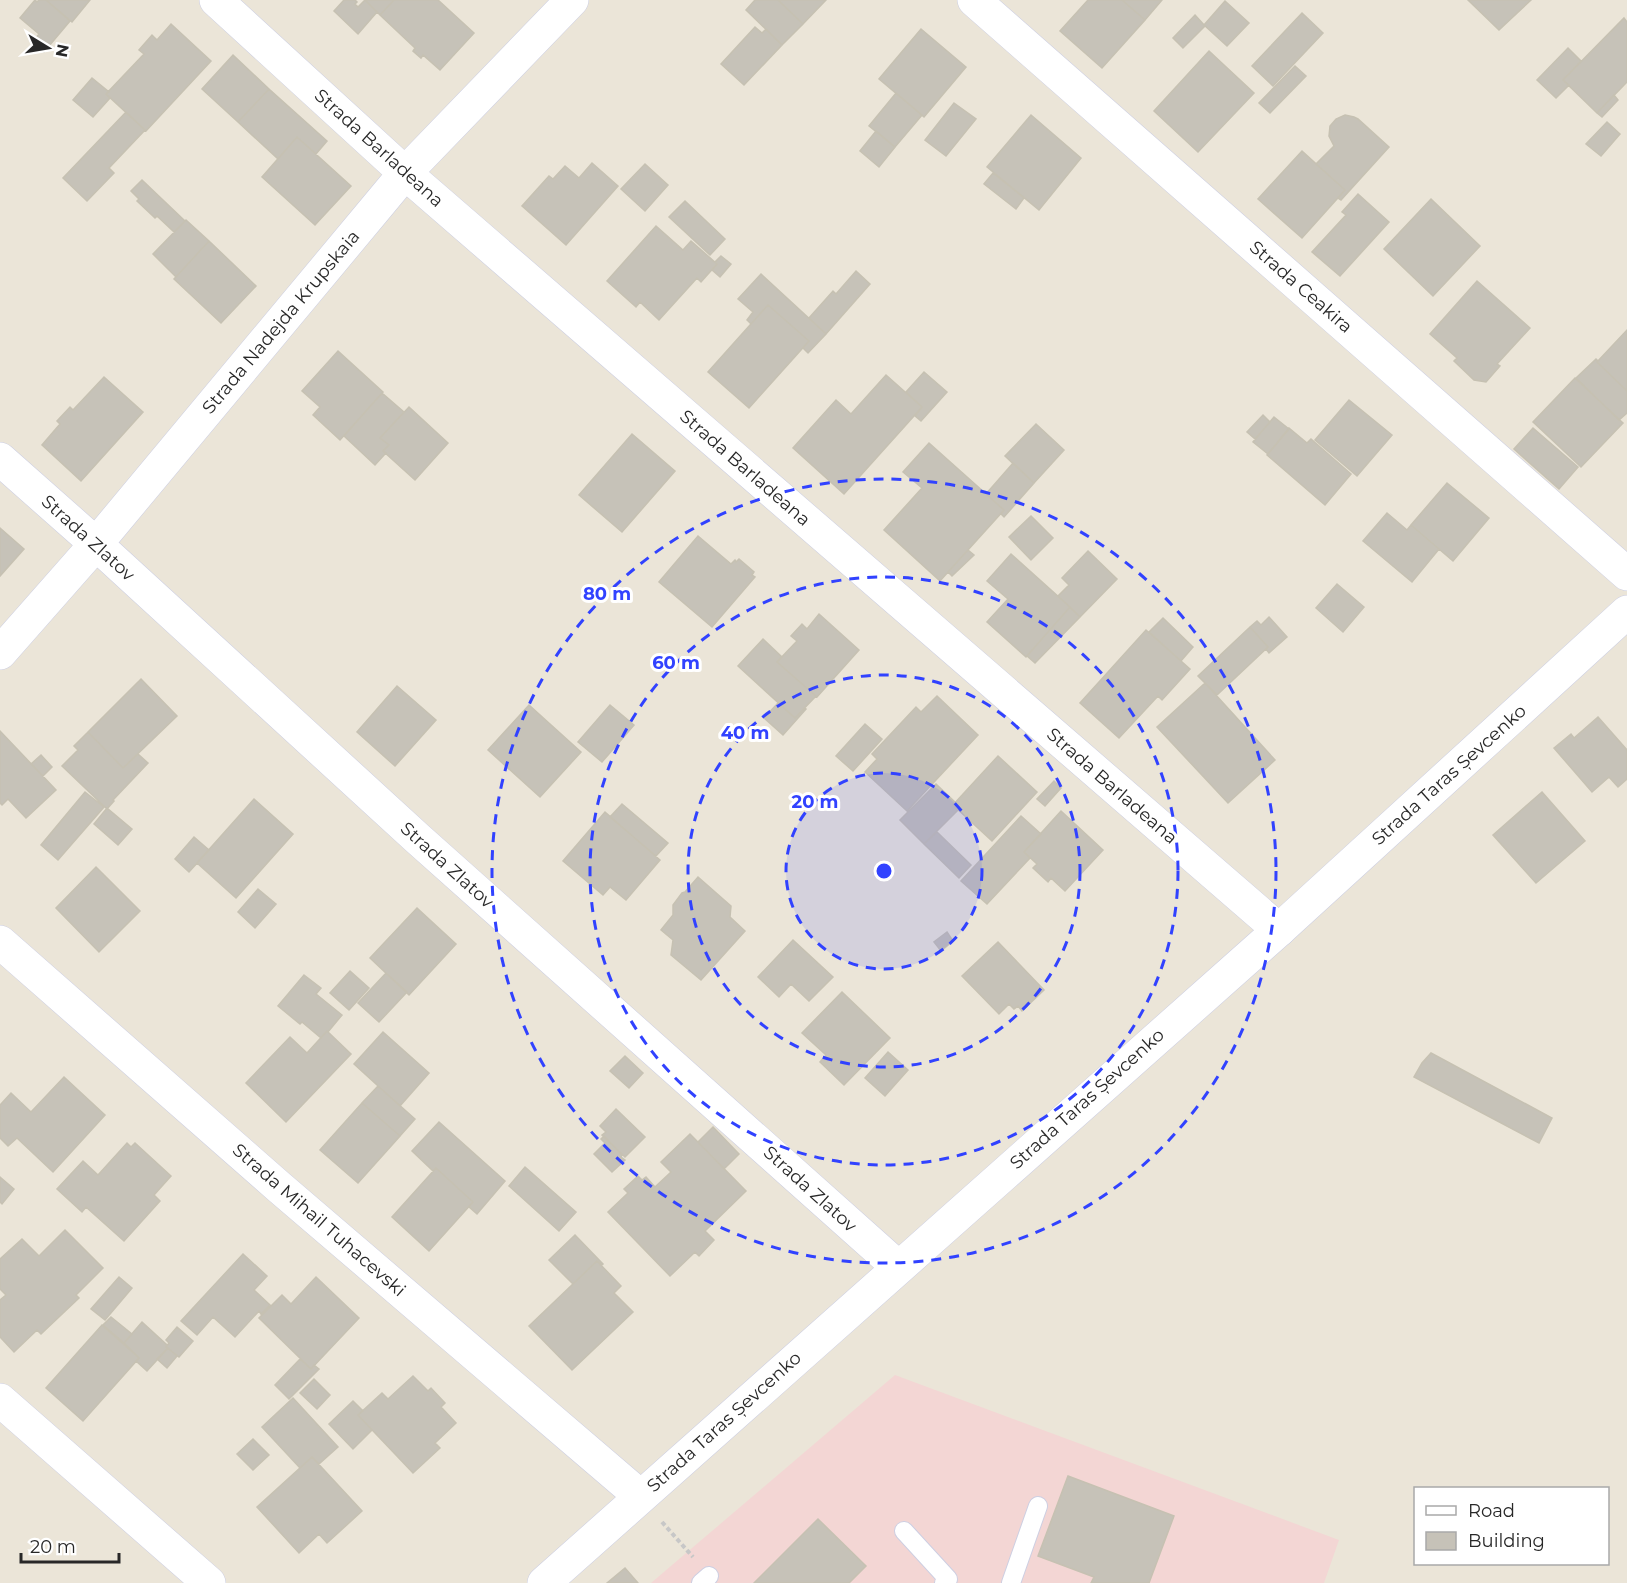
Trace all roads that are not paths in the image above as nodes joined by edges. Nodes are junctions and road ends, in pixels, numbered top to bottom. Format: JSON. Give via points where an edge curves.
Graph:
{"nodes":[{"id":1,"x":216,"y":0,"type":"edge"},
{"id":2,"x":572,"y":0,"type":"edge"},
{"id":3,"x":974,"y":0,"type":"edge"},
{"id":4,"x":405,"y":173,"type":"junction"},
{"id":5,"x":0,"y":459,"type":"edge"},
{"id":6,"x":96,"y":544,"type":"junction"},
{"id":7,"x":1627,"y":574,"type":"edge"},
{"id":8,"x":1627,"y":612,"type":"edge"},
{"id":9,"x":0,"y":652,"type":"edge"},
{"id":10,"x":1279,"y":930,"type":"junction"},
{"id":11,"x":0,"y":942,"type":"edge"},
{"id":12,"x":898,"y":1267,"type":"junction"},
{"id":13,"x":0,"y":1400,"type":"edge"},
{"id":14,"x":640,"y":1496,"type":"junction"},
{"id":15,"x":1038,"y":1506,"type":"dead end"},
{"id":16,"x":904,"y":1531,"type":"dead end"},
{"id":17,"x":209,"y":1583,"type":"edge"},
{"id":18,"x":544,"y":1583,"type":"edge"},
{"id":19,"x":944,"y":1583,"type":"edge"},
{"id":20,"x":1011,"y":1583,"type":"edge"}],
"edges":[{"from":1,"to":4,"type":"street","name":"Strada Barladeana"},
{"from":2,"to":4,"type":"street","name":"Strada Nadejda Krupskaia"},
{"from":3,"to":7,"type":"street","name":"Strada Ceakira"},
{"from":4,"to":6,"type":"street","name":"Strada Nadejda Krupskaia"},
{"from":4,"to":10,"type":"street","name":"Strada Barladeana"},
{"from":5,"to":6,"type":"street","name":"Strada Zlatov"},
{"from":6,"to":9,"type":"street","name":"Strada Nadejda Krupskaia"},
{"from":6,"to":12,"type":"street","name":"Strada Zlatov","via":[[417,838]]},
{"from":8,"to":10,"type":"street","name":"Strada Taras Șevcenko"},
{"from":10,"to":12,"type":"street","name":"Strada Taras Șevcenko"},
{"from":11,"to":14,"type":"street","name":"Strada Mihail Tuhacevski"},
{"from":12,"to":14,"type":"street","name":"Strada Taras Șevcenko"},
{"from":13,"to":17,"type":"street"},
{"from":14,"to":18,"type":"street","name":"Strada Taras Șevcenko"},
{"from":15,"to":20,"type":"lane"},
{"from":16,"to":19,"type":"lane","via":[[948,1579]]}]}
